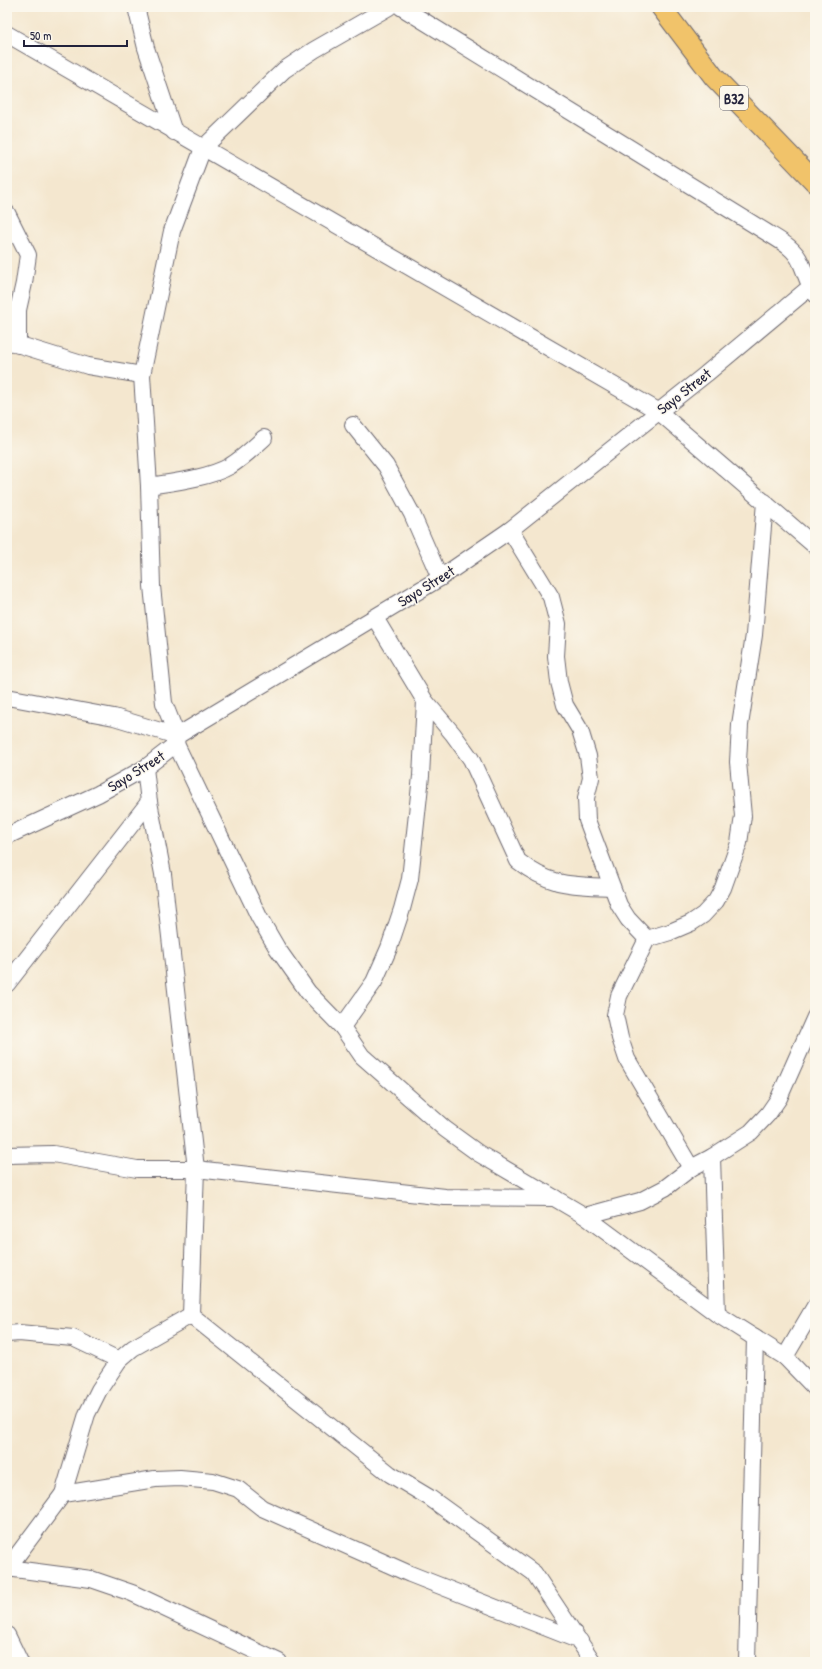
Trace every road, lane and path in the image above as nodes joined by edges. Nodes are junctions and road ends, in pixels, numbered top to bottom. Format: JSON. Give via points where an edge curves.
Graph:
{"nodes":[{"id":1,"x":136,"y":7,"type":"edge"},
{"id":2,"x":389,"y":7,"type":"edge"},
{"id":3,"x":401,"y":7,"type":"edge"},
{"id":4,"x":661,"y":7,"type":"edge"},
{"id":5,"x":7,"y":34,"type":"edge"},
{"id":6,"x":174,"y":132,"type":"junction"},
{"id":7,"x":203,"y":148,"type":"junction"},
{"id":8,"x":815,"y":182,"type":"edge"},
{"id":9,"x":7,"y":213,"type":"edge"},
{"id":10,"x":813,"y":288,"type":"edge"},
{"id":11,"x":12,"y":343,"type":"edge"},
{"id":12,"x":142,"y":375,"type":"junction"},
{"id":13,"x":658,"y":411,"type":"junction"},
{"id":14,"x":353,"y":425,"type":"dead end"},
{"id":15,"x":264,"y":438,"type":"dead end"},
{"id":16,"x":149,"y":486,"type":"junction"},
{"id":17,"x":765,"y":502,"type":"junction"},
{"id":18,"x":510,"y":530,"type":"junction"},
{"id":19,"x":815,"y":546,"type":"edge"},
{"id":20,"x":440,"y":578,"type":"junction"},
{"id":21,"x":375,"y":618,"type":"junction"},
{"id":22,"x":7,"y":697,"type":"edge"},
{"id":23,"x":425,"y":701,"type":"junction"},
{"id":24,"x":176,"y":740,"type":"junction"},
{"id":25,"x":145,"y":768,"type":"junction"},
{"id":26,"x":149,"y":802,"type":"junction"},
{"id":27,"x":7,"y":836,"type":"edge"},
{"id":28,"x":612,"y":887,"type":"junction"},
{"id":29,"x":647,"y":939,"type":"junction"},
{"id":30,"x":7,"y":984,"type":"edge"},
{"id":31,"x":815,"y":1017,"type":"edge"},
{"id":32,"x":342,"y":1027,"type":"junction"},
{"id":33,"x":7,"y":1155,"type":"edge"},
{"id":34,"x":712,"y":1157,"type":"junction"},
{"id":35,"x":691,"y":1168,"type":"junction"},
{"id":36,"x":196,"y":1169,"type":"junction"},
{"id":37,"x":556,"y":1198,"type":"junction"},
{"id":38,"x":585,"y":1216,"type":"junction"},
{"id":39,"x":815,"y":1306,"type":"edge"},
{"id":40,"x":717,"y":1314,"type":"junction"},
{"id":41,"x":192,"y":1315,"type":"junction"},
{"id":42,"x":7,"y":1334,"type":"edge"},
{"id":43,"x":755,"y":1338,"type":"junction"},
{"id":44,"x":785,"y":1357,"type":"junction"},
{"id":45,"x":120,"y":1360,"type":"junction"},
{"id":46,"x":815,"y":1388,"type":"edge"},
{"id":47,"x":63,"y":1494,"type":"junction"},
{"id":48,"x":7,"y":1635,"type":"edge"},
{"id":49,"x":580,"y":1641,"type":"junction"},
{"id":50,"x":20,"y":1662,"type":"edge"},
{"id":51,"x":279,"y":1662,"type":"edge"},
{"id":52,"x":593,"y":1662,"type":"edge"},
{"id":53,"x":748,"y":1662,"type":"edge"}],
"edges":[{"from":1,"to":6,"type":"street","via":[[146,48]]},
{"from":2,"to":7,"type":"street","via":[[284,70]]},
{"from":3,"to":10,"type":"street","via":[[790,248],[801,261]]},
{"from":4,"to":8,"type":"main road","number":"B32","via":[[714,77]]},
{"from":5,"to":6,"type":"street"},
{"from":6,"to":7,"type":"street"},
{"from":7,"to":12,"type":"street","via":[[172,231]]},
{"from":7,"to":13,"type":"street"},
{"from":9,"to":11,"type":"street","via":[[28,255]]},
{"from":10,"to":13,"type":"street","name":"Sayo Street"},
{"from":11,"to":12,"type":"street","via":[[88,366]]},
{"from":12,"to":16,"type":"street"},
{"from":13,"to":17,"type":"street"},
{"from":13,"to":18,"type":"street","name":"Sayo Street"},
{"from":14,"to":20,"type":"street","via":[[386,466],[412,514]]},
{"from":15,"to":16,"type":"street","via":[[229,467],[197,477]]},
{"from":16,"to":24,"type":"street","via":[[152,586],[164,703]]},
{"from":17,"to":19,"type":"street"},
{"from":17,"to":29,"type":"street","via":[[754,635],[740,725],[738,762],[743,816],[739,843],[723,888],[716,901],[703,915],[670,932]]},
{"from":18,"to":20,"type":"street","name":"Sayo Street"},
{"from":18,"to":28,"type":"street","via":[[552,597],[558,624],[556,656],[559,682],[566,705],[580,730],[588,756],[591,778],[586,798],[586,820]]},
{"from":20,"to":21,"type":"street","name":"Sayo Street"},
{"from":21,"to":23,"type":"street"},
{"from":21,"to":24,"type":"street","name":"Sayo Street"},
{"from":22,"to":24,"type":"street","via":[[114,717]]},
{"from":23,"to":28,"type":"street","via":[[471,759],[518,861],[550,880],[569,885]]},
{"from":23,"to":32,"type":"street","via":[[421,776],[408,887],[389,948],[374,982]]},
{"from":24,"to":25,"type":"street","name":"Sayo Street"},
{"from":24,"to":32,"type":"street","via":[[259,917],[308,992]]},
{"from":25,"to":26,"type":"street"},
{"from":25,"to":27,"type":"street","name":"Sayo Street","via":[[76,806]]},
{"from":26,"to":30,"type":"street"},
{"from":26,"to":36,"type":"street","via":[[163,874]]},
{"from":28,"to":29,"type":"street","via":[[628,919]]},
{"from":29,"to":35,"type":"street","via":[[619,996],[615,1015],[627,1059]]},
{"from":31,"to":34,"type":"street","via":[[779,1098],[768,1114],[751,1132]]},
{"from":32,"to":37,"type":"street","via":[[362,1056],[445,1129],[478,1153]]},
{"from":33,"to":36,"type":"street","via":[[53,1154],[137,1169]]},
{"from":34,"to":35,"type":"street"},
{"from":34,"to":40,"type":"street"},
{"from":35,"to":38,"type":"street","via":[[665,1188],[640,1201]]},
{"from":36,"to":37,"type":"street","via":[[445,1197]]},
{"from":36,"to":41,"type":"street"},
{"from":37,"to":38,"type":"street"},
{"from":38,"to":40,"type":"street"},
{"from":39,"to":44,"type":"street"},
{"from":40,"to":43,"type":"street"},
{"from":41,"to":45,"type":"street","via":[[133,1348]]},
{"from":41,"to":49,"type":"street","via":[[390,1474],[430,1498],[534,1574]]},
{"from":42,"to":45,"type":"street","via":[[19,1332],[74,1338]]},
{"from":43,"to":44,"type":"street"},
{"from":43,"to":53,"type":"street"},
{"from":44,"to":46,"type":"street"},
{"from":45,"to":47,"type":"street","via":[[99,1390],[88,1414]]},
{"from":47,"to":49,"type":"street","via":[[155,1479],[213,1481],[238,1489],[262,1508],[410,1574]]},
{"from":47,"to":51,"type":"street","via":[[7,1568],[91,1579],[112,1586]]},
{"from":48,"to":50,"type":"street"},
{"from":49,"to":52,"type":"street"}]}
